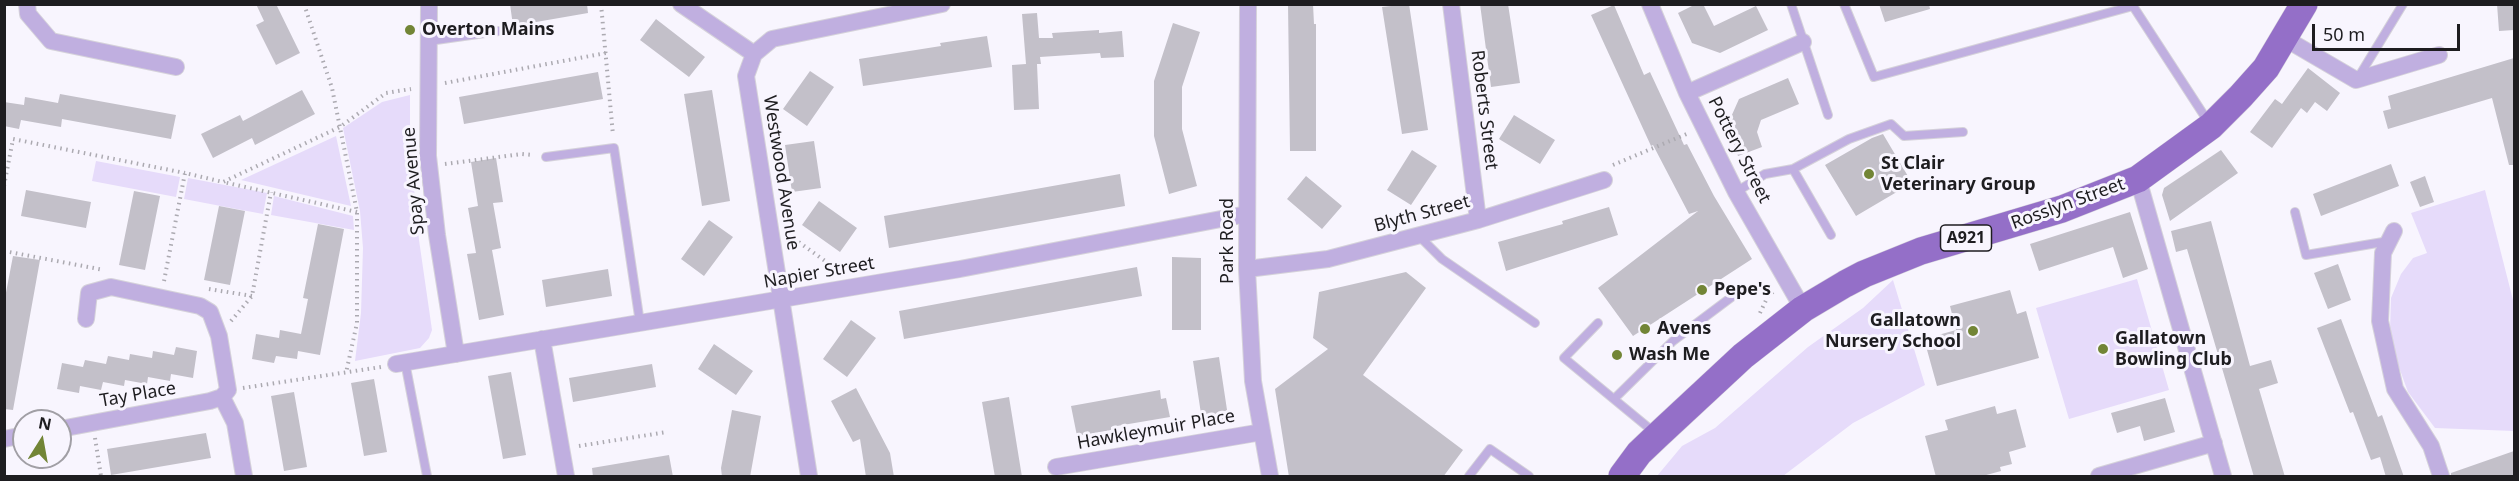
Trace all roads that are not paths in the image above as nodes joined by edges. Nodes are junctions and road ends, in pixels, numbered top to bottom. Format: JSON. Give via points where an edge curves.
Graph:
{"nodes":[{"id":1,"x":27,"y":4,"type":"edge"},
{"id":2,"x":429,"y":4,"type":"edge"},
{"id":3,"x":681,"y":4,"type":"edge"},
{"id":4,"x":942,"y":4,"type":"edge"},
{"id":5,"x":1248,"y":4,"type":"edge"},
{"id":6,"x":1451,"y":4,"type":"edge"},
{"id":7,"x":1650,"y":4,"type":"edge"},
{"id":8,"x":1791,"y":4,"type":"edge"},
{"id":9,"x":1844,"y":4,"type":"edge"},
{"id":10,"x":2304,"y":4,"type":"edge"},
{"id":11,"x":2403,"y":4,"type":"edge"},
{"id":12,"x":499,"y":31,"type":"dead end"},
{"id":13,"x":2284,"y":38,"type":"junction"},
{"id":14,"x":429,"y":42,"type":"junction"},
{"id":15,"x":1803,"y":42,"type":"junction"},
{"id":16,"x":754,"y":54,"type":"junction"},
{"id":17,"x":2439,"y":55,"type":"dead end"},
{"id":18,"x":176,"y":67,"type":"dead end"},
{"id":19,"x":2356,"y":80,"type":"junction"},
{"id":20,"x":1687,"y":93,"type":"junction"},
{"id":21,"x":1828,"y":116,"type":"dead end"},
{"id":22,"x":2211,"y":126,"type":"junction"},
{"id":23,"x":1963,"y":132,"type":"dead end"},
{"id":24,"x":546,"y":157,"type":"road end"},
{"id":25,"x":1793,"y":169,"type":"junction"},
{"id":26,"x":2138,"y":179,"type":"junction"},
{"id":27,"x":1604,"y":180,"type":"road end"},
{"id":28,"x":1736,"y":192,"type":"junction"},
{"id":29,"x":2295,"y":212,"type":"dead end"},
{"id":30,"x":1247,"y":214,"type":"junction"},
{"id":31,"x":1478,"y":220,"type":"junction"},
{"id":32,"x":1418,"y":235,"type":"junction"},
{"id":33,"x":1831,"y":235,"type":"dead end"},
{"id":34,"x":2391,"y":236,"type":"joint"},
{"id":35,"x":1247,"y":269,"type":"junction"},
{"id":36,"x":1741,"y":290,"type":"dead end"},
{"id":37,"x":782,"y":299,"type":"junction"},
{"id":38,"x":1803,"y":309,"type":"junction"},
{"id":39,"x":86,"y":319,"type":"dead end"},
{"id":40,"x":640,"y":323,"type":"junction"},
{"id":41,"x":1535,"y":323,"type":"dead end"},
{"id":42,"x":1598,"y":323,"type":"dead end"},
{"id":43,"x":542,"y":339,"type":"junction"},
{"id":44,"x":456,"y":354,"type":"junction"},
{"id":45,"x":401,"y":363,"type":"joint"},
{"id":46,"x":225,"y":393,"type":"junction"},
{"id":47,"x":1614,"y":399,"type":"junction"},
{"id":48,"x":72,"y":427,"type":"edge"},
{"id":49,"x":1262,"y":432,"type":"junction"},
{"id":50,"x":1658,"y":435,"type":"junction"},
{"id":51,"x":2214,"y":443,"type":"junction"},
{"id":52,"x":1056,"y":467,"type":"dead end"},
{"id":53,"x":244,"y":477,"type":"edge"},
{"id":54,"x":427,"y":477,"type":"edge"},
{"id":55,"x":566,"y":477,"type":"edge"},
{"id":56,"x":809,"y":477,"type":"edge"},
{"id":57,"x":1270,"y":477,"type":"edge"},
{"id":58,"x":1469,"y":477,"type":"edge"},
{"id":59,"x":1529,"y":477,"type":"edge"},
{"id":60,"x":1622,"y":477,"type":"edge"},
{"id":61,"x":2099,"y":477,"type":"edge"},
{"id":62,"x":2223,"y":477,"type":"edge"},
{"id":63,"x":2441,"y":477,"type":"edge"}],
"edges":[{"from":1,"to":18,"type":"street","via":[[28,14],[51,40]]},
{"from":2,"to":14,"type":"street","name":"Spay Avenue"},
{"from":3,"to":16,"type":"street"},
{"from":4,"to":16,"type":"street","via":[[772,39]]},
{"from":5,"to":30,"type":"street","name":"Park Road"},
{"from":6,"to":31,"type":"street","name":"Roberts Street"},
{"from":7,"to":20,"type":"street","name":"Pottery Street"},
{"from":8,"to":15,"type":"lane"},
{"from":9,"to":22,"type":"lane","via":[[1874,77],[2133,6]]},
{"from":10,"to":13,"type":"main road","name":"Rosslyn Street","number":"A921"},
{"from":11,"to":19,"type":"lane"},
{"from":12,"to":14,"type":"lane"},
{"from":13,"to":19,"type":"street"},
{"from":13,"to":22,"type":"main road","name":"Rosslyn Street","number":"A921","via":[[2266,68]]},
{"from":14,"to":44,"type":"street","name":"Spay Avenue","via":[[429,166]]},
{"from":15,"to":20,"type":"street"},
{"from":15,"to":21,"type":"lane"},
{"from":16,"to":37,"type":"street","name":"Westwood Avenue","via":[[746,76]]},
{"from":17,"to":19,"type":"street"},
{"from":20,"to":28,"type":"street","name":"Pottery Street"},
{"from":22,"to":26,"type":"main road","name":"Rosslyn Street","number":"A921"},
{"from":23,"to":25,"type":"lane","via":[[1904,136],[1891,124]]},
{"from":24,"to":40,"type":"lane","via":[[614,148]]},
{"from":25,"to":28,"type":"lane","via":[[1765,174]]},
{"from":25,"to":33,"type":"lane"},
{"from":26,"to":38,"type":"main road","name":"Rosslyn Street","number":"A921","via":[[2062,209],[1921,251],[1864,274]]},
{"from":26,"to":51,"type":"street"},
{"from":27,"to":31,"type":"street","name":"Blyth Street"},
{"from":28,"to":38,"type":"street","name":"Pottery Street"},
{"from":29,"to":34,"type":"lane","via":[[2306,255]]},
{"from":30,"to":35,"type":"street","name":"Park Road"},
{"from":30,"to":37,"type":"street","name":"Napier Street"},
{"from":31,"to":32,"type":"street","name":"Blyth Street"},
{"from":32,"to":35,"type":"street","name":"Blyth Street","via":[[1328,259]]},
{"from":32,"to":41,"type":"lane","via":[[1442,259]]},
{"from":34,"to":63,"type":"street","via":[[2383,253],[2380,321],[2395,389],[2431,446]]},
{"from":35,"to":49,"type":"street","name":"Park Road","via":[[1252,381]]},
{"from":36,"to":47,"type":"lane","via":[[1673,341]]},
{"from":37,"to":40,"type":"street","name":"Napier Street"},
{"from":37,"to":56,"type":"street","name":"Westwood Avenue"},
{"from":38,"to":50,"type":"main road","name":"Rosslyn Street","number":"A921","via":[[1743,356]]},
{"from":39,"to":46,"type":"street","via":[[89,293],[111,287],[200,306],[210,312],[219,336]]},
{"from":40,"to":43,"type":"street","name":"Napier Street"},
{"from":42,"to":47,"type":"lane","via":[[1564,358]]},
{"from":43,"to":44,"type":"street","name":"Napier Street"},
{"from":43,"to":55,"type":"street"},
{"from":44,"to":45,"type":"street","name":"Napier Street"},
{"from":45,"to":54,"type":"lane"},
{"from":46,"to":48,"type":"street","name":"Tay Place","via":[[210,401]]},
{"from":46,"to":53,"type":"street","via":[[235,423]]},
{"from":47,"to":50,"type":"lane"},
{"from":49,"to":52,"type":"street","name":"Hawkleymuir Place"},
{"from":49,"to":57,"type":"street","name":"Park Road"},
{"from":50,"to":60,"type":"main road","name":"Rosslyn Street","number":"A921"},
{"from":51,"to":61,"type":"street"},
{"from":51,"to":62,"type":"street"},
{"from":58,"to":59,"type":"lane","via":[[1490,448]]}]}
